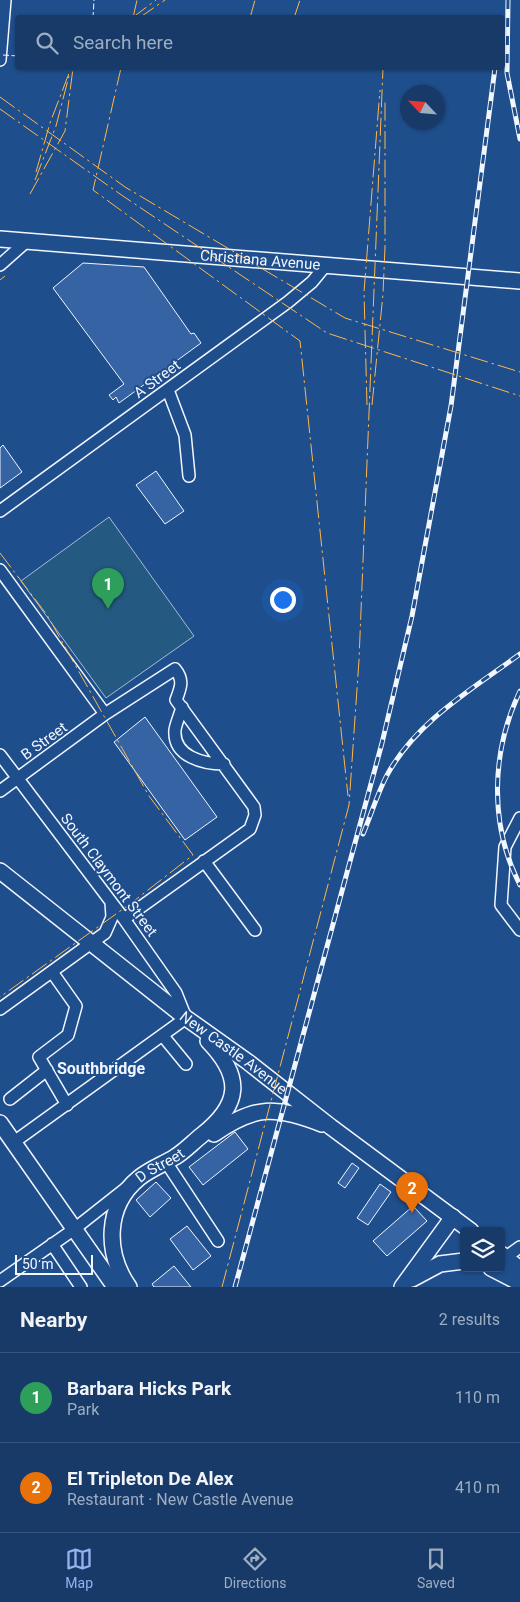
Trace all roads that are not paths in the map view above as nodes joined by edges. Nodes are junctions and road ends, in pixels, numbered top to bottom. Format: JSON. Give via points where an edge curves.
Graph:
{"nodes":[{"id":1,"x":5,"y":0,"type":"edge"},
{"id":2,"x":0,"y":60,"type":"edge"},
{"id":3,"x":0,"y":238,"type":"edge"},
{"id":4,"x":26,"y":241,"type":"junction"},
{"id":5,"x":0,"y":265,"type":"edge"},
{"id":6,"x":326,"y":265,"type":"junction"},
{"id":7,"x":520,"y":281,"type":"edge"},
{"id":8,"x":168,"y":390,"type":"junction"},
{"id":9,"x":189,"y":476,"type":"dead end"},
{"id":10,"x":0,"y":511,"type":"edge"},
{"id":11,"x":0,"y":570,"type":"edge"},
{"id":12,"x":182,"y":707,"type":"junction"},
{"id":13,"x":106,"y":714,"type":"junction"},
{"id":14,"x":0,"y":755,"type":"edge"},
{"id":15,"x":224,"y":764,"type":"junction"},
{"id":16,"x":18,"y":779,"type":"junction"},
{"id":17,"x":0,"y":791,"type":"edge"},
{"id":18,"x":520,"y":818,"type":"edge"},
{"id":19,"x":204,"y":862,"type":"junction"},
{"id":20,"x":0,"y":871,"type":"edge"},
{"id":21,"x":112,"y":902,"type":"junction"},
{"id":22,"x":124,"y":919,"type":"junction"},
{"id":23,"x":255,"y":930,"type":"dead end"},
{"id":24,"x":520,"y":930,"type":"edge"},
{"id":25,"x":92,"y":942,"type":"junction"},
{"id":26,"x":52,"y":972,"type":"junction"},
{"id":27,"x":0,"y":1009,"type":"edge"},
{"id":28,"x":186,"y":1018,"type":"junction"},
{"id":29,"x":163,"y":1036,"type":"junction"},
{"id":30,"x":186,"y":1064,"type":"dead end"},
{"id":31,"x":47,"y":1070,"type":"junction"},
{"id":32,"x":10,"y":1099,"type":"dead end"},
{"id":33,"x":67,"y":1105,"type":"junction"},
{"id":34,"x":0,"y":1123,"type":"edge"},
{"id":35,"x":330,"y":1127,"type":"junction"},
{"id":36,"x":14,"y":1142,"type":"junction"},
{"id":37,"x":171,"y":1159,"type":"junction"},
{"id":38,"x":140,"y":1177,"type":"junction"},
{"id":39,"x":453,"y":1217,"type":"junction"},
{"id":40,"x":466,"y":1227,"type":"edge"},
{"id":41,"x":73,"y":1230,"type":"junction"},
{"id":42,"x":218,"y":1240,"type":"dead end"},
{"id":43,"x":52,"y":1244,"type":"junction"},
{"id":44,"x":520,"y":1247,"type":"edge"},
{"id":45,"x":505,"y":1255,"type":"edge"},
{"id":46,"x":505,"y":1258,"type":"edge"},
{"id":47,"x":460,"y":1261,"type":"edge"},
{"id":48,"x":520,"y":1269,"type":"edge"},
{"id":49,"x":499,"y":1272,"type":"edge"},
{"id":50,"x":0,"y":1281,"type":"edge"},
{"id":51,"x":520,"y":1283,"type":"edge"},
{"id":52,"x":124,"y":1286,"type":"edge"},
{"id":53,"x":81,"y":1287,"type":"edge"},
{"id":54,"x":403,"y":1287,"type":"edge"}],
"edges":[{"from":1,"to":2,"type":"street"},
{"from":3,"to":4,"type":"main road","name":"Christiana Avenue"},
{"from":4,"to":5,"type":"street"},
{"from":4,"to":6,"type":"main road","name":"Christiana Avenue"},
{"from":6,"to":7,"type":"main road","name":"Christiana Avenue"},
{"from":6,"to":8,"type":"street","name":"A Street","via":[[294,298]]},
{"from":8,"to":9,"type":"street","via":[[185,435]]},
{"from":8,"to":10,"type":"street","name":"A Street"},
{"from":11,"to":13,"type":"street"},
{"from":12,"to":13,"type":"street","name":"B Street","via":[[176,700],[181,676],[175,669]]},
{"from":12,"to":15,"type":"street"},
{"from":12,"to":15,"type":"street","via":[[175,732],[187,755],[197,761]]},
{"from":13,"to":16,"type":"street","name":"B Street"},
{"from":14,"to":16,"type":"street","name":"South Claymont Street"},
{"from":15,"to":19,"type":"street","via":[[254,807],[255,815],[250,829]]},
{"from":16,"to":17,"type":"street","name":"B Street"},
{"from":16,"to":21,"type":"street","name":"South Claymont Street"},
{"from":18,"to":24,"type":"street","via":[[505,847],[501,905]]},
{"from":19,"to":22,"type":"street"},
{"from":19,"to":23,"type":"street"},
{"from":20,"to":25,"type":"main road","name":"New Castle Avenue"},
{"from":21,"to":22,"type":"street","name":"South Claymont Street"},
{"from":21,"to":25,"type":"street","via":[[108,929]]},
{"from":22,"to":28,"type":"street","name":"South Claymont Street","via":[[176,993]]},
{"from":25,"to":26,"type":"street"},
{"from":25,"to":28,"type":"main road","name":"New Castle Avenue"},
{"from":26,"to":27,"type":"street"},
{"from":26,"to":31,"type":"street","via":[[76,1006],[68,1035],[39,1057]]},
{"from":28,"to":29,"type":"street"},
{"from":28,"to":35,"type":"main road","name":"New Castle Avenue","via":[[280,1085]]},
{"from":28,"to":37,"type":"main road","name":"D Street","via":[[227,1063],[234,1093],[218,1122]]},
{"from":29,"to":30,"type":"street"},
{"from":29,"to":33,"type":"street"},
{"from":31,"to":32,"type":"street"},
{"from":31,"to":33,"type":"street"},
{"from":33,"to":36,"type":"street"},
{"from":34,"to":36,"type":"main road"},
{"from":35,"to":37,"type":"main road","via":[[282,1110],[252,1112]]},
{"from":35,"to":39,"type":"main road","name":"New Castle Avenue"},
{"from":36,"to":41,"type":"main road"},
{"from":37,"to":38,"type":"main road","name":"D Street"},
{"from":37,"to":42,"type":"street"},
{"from":38,"to":41,"type":"street","name":"D Street"},
{"from":38,"to":52,"type":"main road","via":[[124,1197],[112,1230],[112,1255]]},
{"from":39,"to":40,"type":"main road","name":"New Castle Avenue"},
{"from":39,"to":54,"type":"main road"},
{"from":41,"to":43,"type":"street","name":"D Street"},
{"from":41,"to":52,"type":"main road"},
{"from":43,"to":50,"type":"street","name":"D Street"},
{"from":43,"to":53,"type":"street"},
{"from":44,"to":45,"type":"street"},
{"from":46,"to":48,"type":"main road"},
{"from":47,"to":54,"type":"main road","via":[[430,1268]]},
{"from":49,"to":51,"type":"main road"}]}
